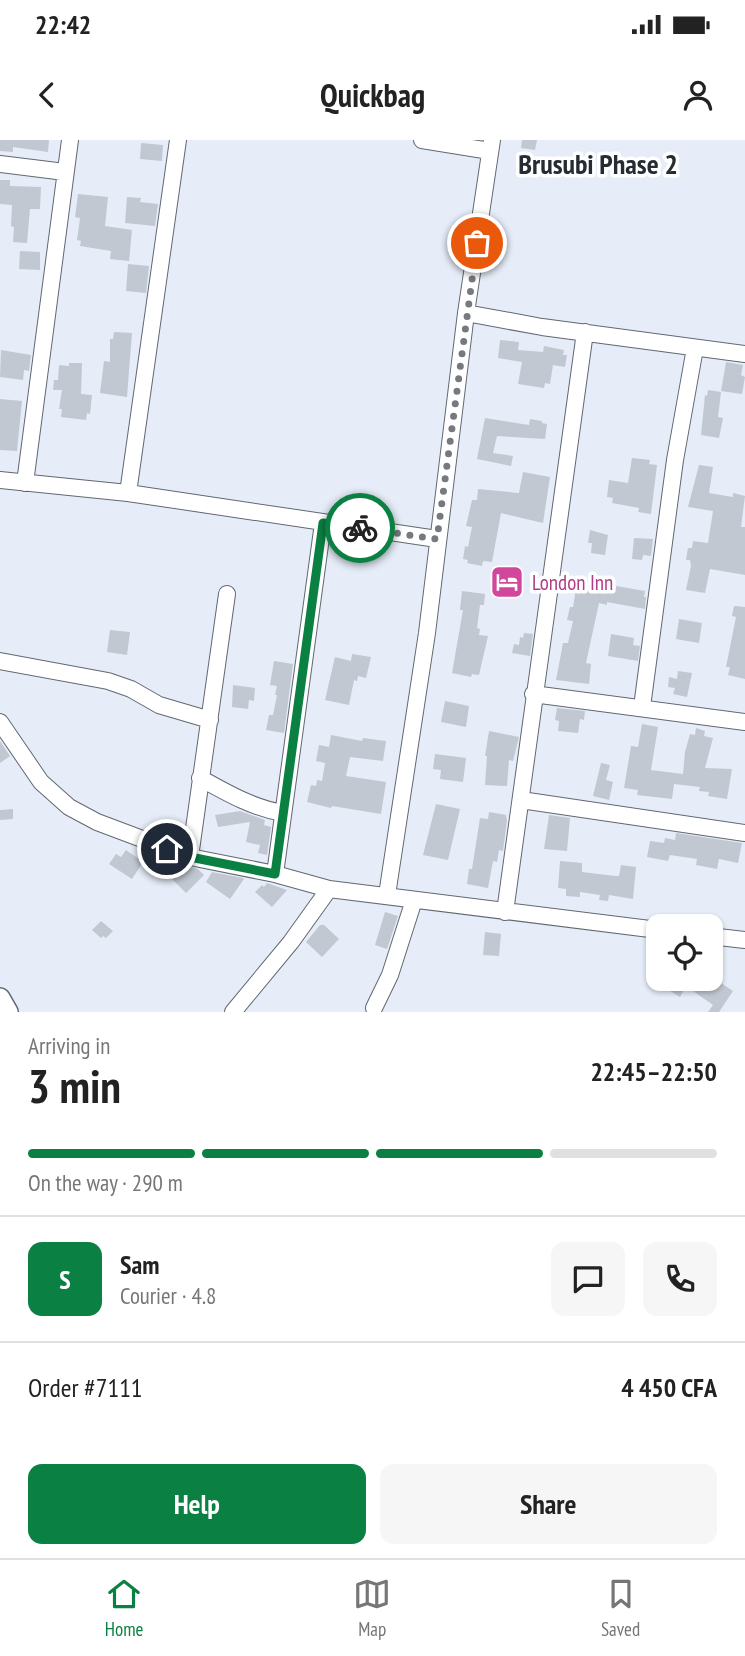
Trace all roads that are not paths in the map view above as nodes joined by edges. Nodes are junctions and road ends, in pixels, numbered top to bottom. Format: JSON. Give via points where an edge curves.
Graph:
{"nodes":[{"id":1,"x":70,"y":140,"type":"edge"},
{"id":2,"x":178,"y":140,"type":"edge"},
{"id":3,"x":422,"y":140,"type":"edge"},
{"id":4,"x":491,"y":145,"type":"edge"},
{"id":5,"x":0,"y":164,"type":"edge"},
{"id":6,"x":65,"y":172,"type":"junction"},
{"id":7,"x":466,"y":313,"type":"junction"},
{"id":8,"x":585,"y":332,"type":"junction"},
{"id":9,"x":695,"y":348,"type":"junction"},
{"id":10,"x":745,"y":354,"type":"edge"},
{"id":11,"x":0,"y":480,"type":"edge"},
{"id":12,"x":25,"y":483,"type":"junction"},
{"id":13,"x":128,"y":493,"type":"junction"},
{"id":14,"x":323,"y":523,"type":"junction"},
{"id":15,"x":437,"y":539,"type":"junction"},
{"id":16,"x":227,"y":594,"type":"dead end"},
{"id":17,"x":0,"y":661,"type":"edge"},
{"id":18,"x":533,"y":694,"type":"junction"},
{"id":19,"x":642,"y":707,"type":"junction"},
{"id":20,"x":210,"y":720,"type":"junction"},
{"id":21,"x":0,"y":722,"type":"edge"},
{"id":22,"x":745,"y":722,"type":"edge"},
{"id":23,"x":200,"y":778,"type":"junction"},
{"id":24,"x":521,"y":800,"type":"junction"},
{"id":25,"x":283,"y":813,"type":"junction"},
{"id":26,"x":745,"y":833,"type":"edge"},
{"id":27,"x":190,"y":857,"type":"junction"},
{"id":28,"x":275,"y":874,"type":"junction"},
{"id":29,"x":329,"y":889,"type":"junction"},
{"id":30,"x":387,"y":895,"type":"junction"},
{"id":31,"x":414,"y":900,"type":"junction"},
{"id":32,"x":505,"y":912,"type":"junction"},
{"id":33,"x":646,"y":929,"type":"edge"},
{"id":34,"x":723,"y":937,"type":"edge"},
{"id":35,"x":745,"y":940,"type":"edge"},
{"id":36,"x":0,"y":998,"type":"edge"},
{"id":37,"x":374,"y":1008,"type":"dead end"},
{"id":38,"x":8,"y":1012,"type":"edge"},
{"id":39,"x":235,"y":1012,"type":"edge"}],
"edges":[{"from":1,"to":6,"type":"street"},
{"from":2,"to":13,"type":"street"},
{"from":3,"to":4,"type":"street"},
{"from":4,"to":7,"type":"street"},
{"from":5,"to":6,"type":"street"},
{"from":6,"to":12,"type":"street"},
{"from":7,"to":8,"type":"street"},
{"from":7,"to":15,"type":"street"},
{"from":8,"to":9,"type":"street"},
{"from":8,"to":18,"type":"street"},
{"from":9,"to":10,"type":"street"},
{"from":9,"to":19,"type":"street"},
{"from":11,"to":12,"type":"street"},
{"from":12,"to":13,"type":"street"},
{"from":13,"to":14,"type":"street"},
{"from":14,"to":15,"type":"street"},
{"from":14,"to":25,"type":"street"},
{"from":15,"to":30,"type":"street"},
{"from":16,"to":20,"type":"street"},
{"from":17,"to":20,"type":"street","via":[[108,681],[159,705]]},
{"from":18,"to":19,"type":"street"},
{"from":18,"to":24,"type":"street"},
{"from":19,"to":22,"type":"street"},
{"from":20,"to":23,"type":"street"},
{"from":21,"to":27,"type":"street","via":[[41,782],[69,807]]},
{"from":23,"to":25,"type":"street","via":[[236,798]]},
{"from":23,"to":27,"type":"street"},
{"from":24,"to":26,"type":"street"},
{"from":24,"to":32,"type":"street"},
{"from":25,"to":28,"type":"street"},
{"from":27,"to":28,"type":"street"},
{"from":28,"to":29,"type":"street"},
{"from":29,"to":30,"type":"street"},
{"from":29,"to":39,"type":"street"},
{"from":30,"to":31,"type":"street"},
{"from":31,"to":32,"type":"street"},
{"from":31,"to":37,"type":"street","via":[[390,975]]},
{"from":32,"to":33,"type":"street"},
{"from":34,"to":35,"type":"street"},
{"from":36,"to":38,"type":"main road"}]}
